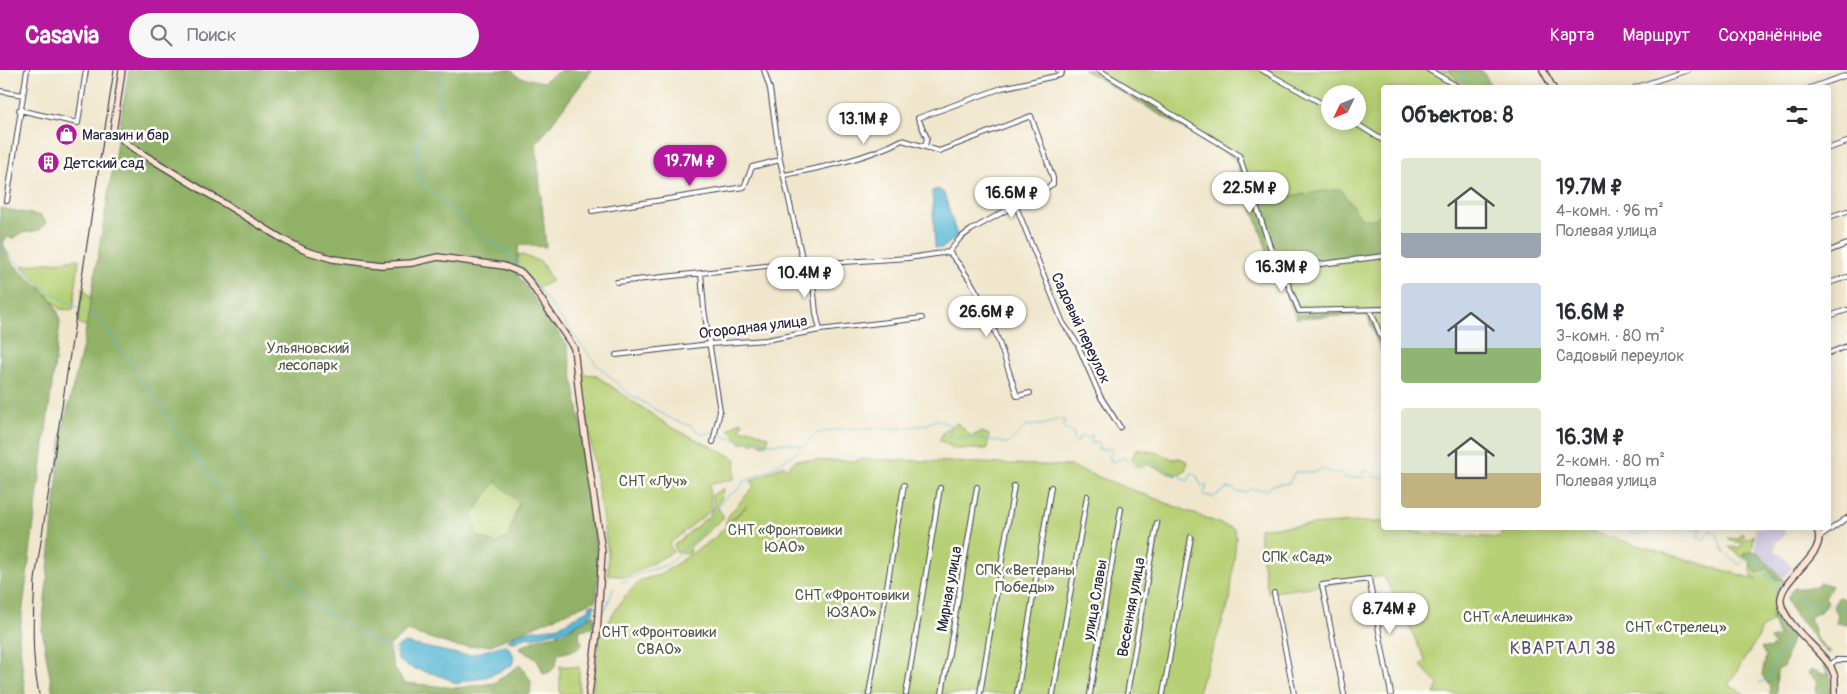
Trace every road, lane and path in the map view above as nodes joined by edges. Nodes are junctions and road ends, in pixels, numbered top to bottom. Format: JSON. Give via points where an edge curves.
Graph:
{"nodes":[{"id":1,"x":27,"y":70,"type":"edge"},
{"id":2,"x":86,"y":70,"type":"edge"},
{"id":3,"x":122,"y":70,"type":"edge"},
{"id":4,"x":764,"y":70,"type":"edge"},
{"id":5,"x":1058,"y":70,"type":"edge"},
{"id":6,"x":1099,"y":70,"type":"edge"},
{"id":7,"x":1262,"y":70,"type":"edge"},
{"id":8,"x":1429,"y":70,"type":"edge"},
{"id":9,"x":1543,"y":70,"type":"edge"},
{"id":10,"x":1688,"y":70,"type":"edge"},
{"id":11,"x":1847,"y":75,"type":"edge"},
{"id":12,"x":1453,"y":85,"type":"edge"},
{"id":13,"x":1551,"y":85,"type":"edge"},
{"id":14,"x":1643,"y":85,"type":"edge"},
{"id":15,"x":1819,"y":85,"type":"edge"},
{"id":16,"x":0,"y":91,"type":"edge"},
{"id":17,"x":23,"y":95,"type":"junction"},
{"id":18,"x":1321,"y":103,"type":"edge"},
{"id":19,"x":19,"y":110,"type":"junction"},
{"id":20,"x":1366,"y":130,"type":"edge"},
{"id":21,"x":1381,"y":139,"type":"edge"},
{"id":22,"x":1847,"y":142,"type":"edge"},
{"id":23,"x":925,"y":146,"type":"junction"},
{"id":24,"x":1831,"y":147,"type":"edge"},
{"id":25,"x":780,"y":160,"type":"junction"},
{"id":26,"x":784,"y":175,"type":"junction"},
{"id":27,"x":7,"y":201,"type":"dead end"},
{"id":28,"x":1016,"y":206,"type":"junction"},
{"id":29,"x":592,"y":211,"type":"dead end"},
{"id":30,"x":1847,"y":211,"type":"edge"},
{"id":31,"x":1831,"y":216,"type":"edge"},
{"id":32,"x":1847,"y":244,"type":"edge"},
{"id":33,"x":1831,"y":250,"type":"edge"},
{"id":34,"x":950,"y":252,"type":"junction"},
{"id":35,"x":1381,"y":256,"type":"edge"},
{"id":36,"x":802,"y":262,"type":"junction"},
{"id":37,"x":811,"y":264,"type":"junction"},
{"id":38,"x":1282,"y":269,"type":"junction"},
{"id":39,"x":701,"y":274,"type":"junction"},
{"id":40,"x":1847,"y":277,"type":"edge"},
{"id":41,"x":617,"y":282,"type":"dead end"},
{"id":42,"x":1831,"y":283,"type":"edge"},
{"id":43,"x":1381,"y":309,"type":"edge"},
{"id":44,"x":1847,"y":310,"type":"edge"},
{"id":45,"x":1371,"y":311,"type":"junction"},
{"id":46,"x":1831,"y":315,"type":"edge"},
{"id":47,"x":922,"y":318,"type":"dead end"},
{"id":48,"x":820,"y":330,"type":"junction"},
{"id":49,"x":1381,"y":336,"type":"edge"},
{"id":50,"x":710,"y":344,"type":"junction"},
{"id":51,"x":1847,"y":346,"type":"edge"},
{"id":52,"x":1831,"y":352,"type":"edge"},
{"id":53,"x":616,"y":355,"type":"dead end"},
{"id":54,"x":1030,"y":393,"type":"dead end"},
{"id":55,"x":1120,"y":427,"type":"dead end"},
{"id":56,"x":713,"y":442,"type":"dead end"},
{"id":57,"x":904,"y":485,"type":"dead end"},
{"id":58,"x":1014,"y":486,"type":"dead end"},
{"id":59,"x":977,"y":487,"type":"dead end"},
{"id":60,"x":1051,"y":487,"type":"dead end"},
{"id":61,"x":940,"y":488,"type":"dead end"},
{"id":62,"x":1087,"y":496,"type":"dead end"},
{"id":63,"x":1121,"y":509,"type":"dead end"},
{"id":64,"x":1847,"y":518,"type":"edge"},
{"id":65,"x":1157,"y":523,"type":"dead end"},
{"id":66,"x":1831,"y":529,"type":"edge"},
{"id":67,"x":1817,"y":530,"type":"edge"},
{"id":68,"x":1830,"y":530,"type":"edge"},
{"id":69,"x":1191,"y":537,"type":"dead end"},
{"id":70,"x":1820,"y":537,"type":"junction"},
{"id":71,"x":1274,"y":593,"type":"dead end"},
{"id":72,"x":1847,"y":660,"type":"edge"},
{"id":73,"x":1830,"y":665,"type":"junction"},
{"id":74,"x":589,"y":694,"type":"edge"},
{"id":75,"x":869,"y":694,"type":"edge"},
{"id":76,"x":906,"y":694,"type":"edge"},
{"id":77,"x":942,"y":694,"type":"edge"},
{"id":78,"x":980,"y":694,"type":"edge"},
{"id":79,"x":1017,"y":694,"type":"edge"},
{"id":80,"x":1053,"y":694,"type":"edge"},
{"id":81,"x":1090,"y":694,"type":"edge"},
{"id":82,"x":1127,"y":694,"type":"edge"},
{"id":83,"x":1164,"y":694,"type":"edge"},
{"id":84,"x":1294,"y":694,"type":"edge"},
{"id":85,"x":1344,"y":694,"type":"edge"},
{"id":86,"x":1391,"y":694,"type":"edge"},
{"id":87,"x":1834,"y":694,"type":"edge"}],
"edges":[{"from":1,"to":17,"type":"street"},
{"from":2,"to":19,"type":"street","via":[[78,123]]},
{"from":3,"to":74,"type":"street","via":[[113,132],[133,148],[306,251],[333,259],[381,265],[412,264],[439,257],[504,266],[522,273],[529,281],[574,348],[602,552]]},
{"from":4,"to":25,"type":"street","via":[[770,89]]},
{"from":5,"to":23,"type":"street","via":[[1062,72],[1060,75],[1002,88],[918,118],[927,138]]},
{"from":6,"to":38,"type":"street","via":[[1239,155],[1277,267]]},
{"from":7,"to":18,"type":"street"},
{"from":8,"to":12,"type":"street"},
{"from":9,"to":13,"type":"street"},
{"from":10,"to":14,"type":"street"},
{"from":11,"to":15,"type":"street"},
{"from":16,"to":17,"type":"street"},
{"from":17,"to":19,"type":"street"},
{"from":19,"to":27,"type":"street"},
{"from":20,"to":21,"type":"street"},
{"from":22,"to":24,"type":"street"},
{"from":23,"to":26,"type":"street","via":[[902,140],[884,150]]},
{"from":23,"to":28,"type":"street","via":[[939,151],[1031,116],[1053,184]]},
{"from":25,"to":26,"type":"street"},
{"from":25,"to":29,"type":"street","via":[[752,167],[744,187]]},
{"from":26,"to":36,"type":"street"},
{"from":28,"to":34,"type":"street","via":[[971,230]]},
{"from":28,"to":55,"type":"street","name":"Садовый переулок","via":[[1063,323],[1077,343],[1100,396]]},
{"from":30,"to":31,"type":"street"},
{"from":32,"to":33,"type":"street"},
{"from":34,"to":37,"type":"street"},
{"from":34,"to":54,"type":"street","via":[[968,274],[986,308],[1017,396]]},
{"from":35,"to":38,"type":"street"},
{"from":36,"to":37,"type":"street"},
{"from":36,"to":39,"type":"street"},
{"from":37,"to":48,"type":"street"},
{"from":38,"to":45,"type":"street","via":[[1299,311]]},
{"from":39,"to":41,"type":"street"},
{"from":39,"to":50,"type":"street"},
{"from":40,"to":42,"type":"street"},
{"from":43,"to":45,"type":"street"},
{"from":44,"to":46,"type":"street"},
{"from":45,"to":49,"type":"street"},
{"from":47,"to":48,"type":"street","name":"Огородная улица"},
{"from":48,"to":50,"type":"street","name":"Огородная улица","via":[[766,340]]},
{"from":50,"to":53,"type":"street","name":"Огородная улица"},
{"from":50,"to":56,"type":"street","via":[[720,411]]},
{"from":51,"to":52,"type":"street"},
{"from":57,"to":75,"type":"street"},
{"from":58,"to":78,"type":"street"},
{"from":59,"to":77,"type":"street","name":"Мирная улица"},
{"from":60,"to":79,"type":"street"},
{"from":61,"to":76,"type":"street"},
{"from":62,"to":80,"type":"street"},
{"from":63,"to":81,"type":"street","name":"улица Славы"},
{"from":64,"to":66,"type":"street"},
{"from":65,"to":82,"type":"street","name":"Весенняя улица"},
{"from":67,"to":70,"type":"street"},
{"from":68,"to":70,"type":"street"},
{"from":69,"to":83,"type":"street"},
{"from":70,"to":73,"type":"street","via":[[1815,550],[1782,595],[1786,615]]},
{"from":71,"to":84,"type":"street"},
{"from":72,"to":73,"type":"street","via":[[1837,659]]},
{"from":73,"to":87,"type":"street"},
{"from":85,"to":86,"type":"street","via":[[1322,585],[1369,579]]}]}
